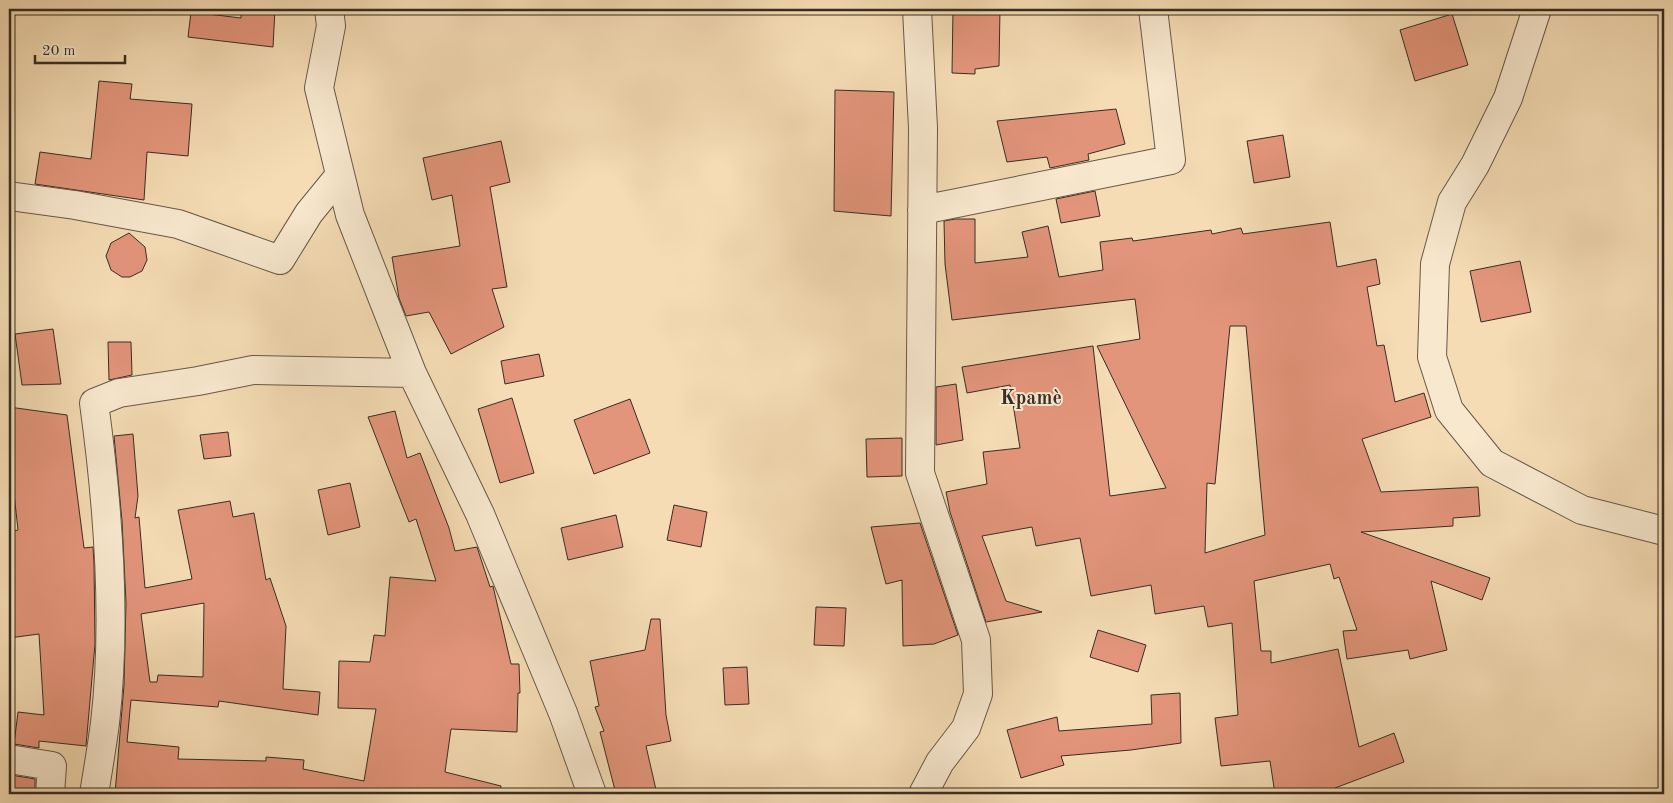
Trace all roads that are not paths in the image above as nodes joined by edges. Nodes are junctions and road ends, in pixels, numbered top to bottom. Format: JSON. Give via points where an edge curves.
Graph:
{"nodes":[{"id":1,"x":917,"y":9,"type":"edge"},
{"id":2,"x":1152,"y":9,"type":"edge"},
{"id":3,"x":1537,"y":9,"type":"edge"},
{"id":4,"x":334,"y":14,"type":"edge"},
{"id":5,"x":340,"y":175,"type":"junction"},
{"id":6,"x":9,"y":196,"type":"edge"},
{"id":7,"x":922,"y":210,"type":"junction"},
{"id":8,"x":412,"y":373,"type":"junction"},
{"id":9,"x":1664,"y":531,"type":"edge"},
{"id":10,"x":9,"y":760,"type":"edge"},
{"id":11,"x":50,"y":794,"type":"edge"},
{"id":12,"x":94,"y":794,"type":"edge"},
{"id":13,"x":592,"y":794,"type":"edge"},
{"id":14,"x":923,"y":794,"type":"edge"}],
"edges":[{"from":1,"to":7,"type":"street","via":[[923,128]]},
{"from":2,"to":7,"type":"street","via":[[1171,160]]},
{"from":3,"to":9,"type":"street","via":[[1508,98],[1475,165],[1452,202],[1435,264],[1432,357],[1449,410],[1492,463],[1582,510]]},
{"from":4,"to":5,"type":"street","via":[[319,88]]},
{"from":5,"to":6,"type":"street","via":[[310,213],[280,260],[178,224]]},
{"from":5,"to":8,"type":"street","via":[[350,215]]},
{"from":7,"to":14,"type":"street","via":[[920,473],[976,640],[978,694],[966,728],[940,762]]},
{"from":8,"to":12,"type":"street","via":[[253,370],[198,382],[119,392],[94,403],[103,471],[110,620],[105,721]]},
{"from":8,"to":13,"type":"street","via":[[480,514],[563,713]]},
{"from":10,"to":11,"type":"street","via":[[52,766]]}]}
